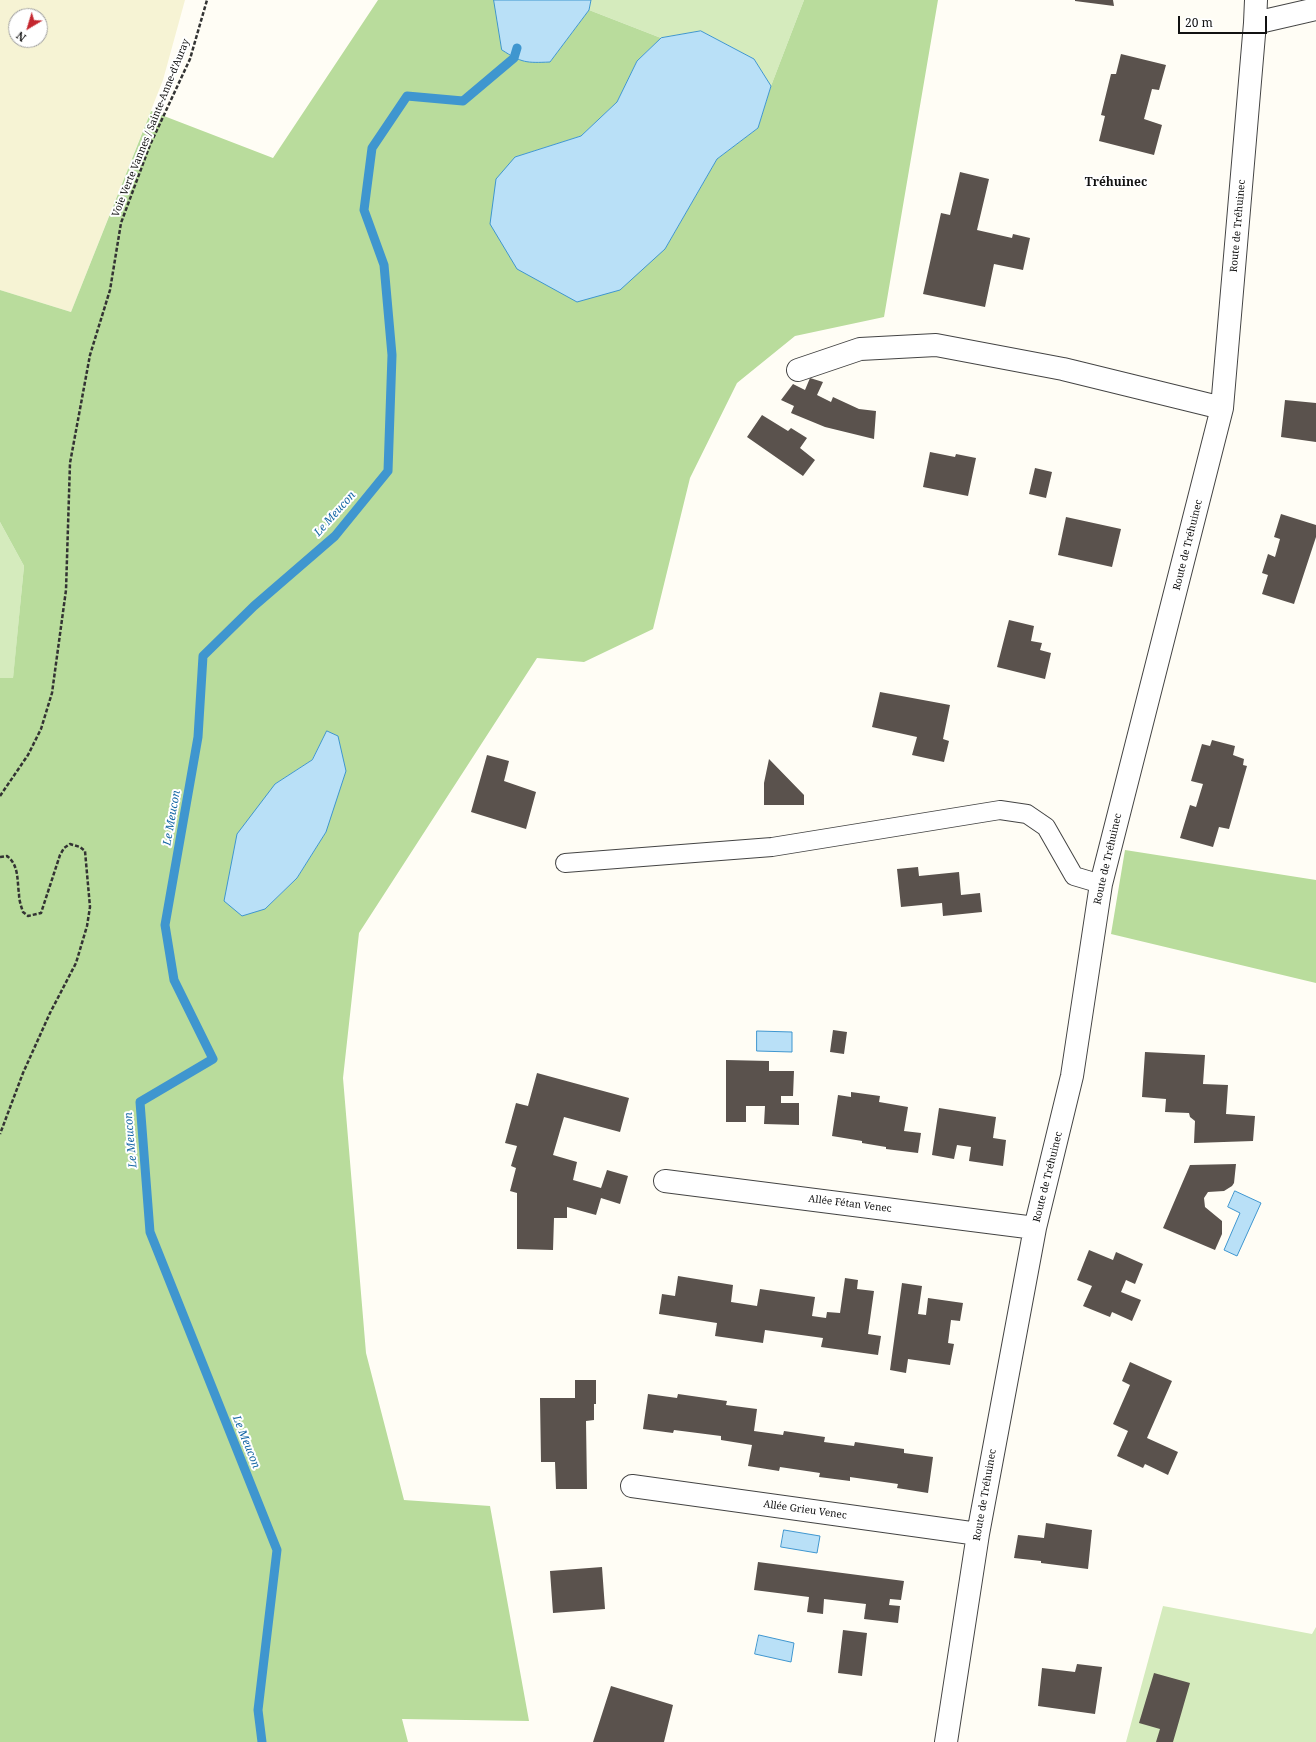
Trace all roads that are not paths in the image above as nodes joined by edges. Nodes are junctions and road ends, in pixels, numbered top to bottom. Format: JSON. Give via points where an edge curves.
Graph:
{"nodes":[{"id":1,"x":1256,"y":0,"type":"edge"},
{"id":2,"x":1316,"y":9,"type":"edge"},
{"id":3,"x":1255,"y":23,"type":"junction"},
{"id":4,"x":798,"y":370,"type":"dead end"},
{"id":5,"x":1222,"y":408,"type":"junction"},
{"id":6,"x":565,"y":863,"type":"dead end"},
{"id":7,"x":1101,"y":884,"type":"junction"},
{"id":8,"x":665,"y":1180,"type":"dead end"},
{"id":9,"x":1035,"y":1228,"type":"junction"},
{"id":10,"x":632,"y":1486,"type":"dead end"},
{"id":11,"x":978,"y":1534,"type":"junction"},
{"id":12,"x":946,"y":1742,"type":"edge"}],
"edges":[{"from":1,"to":3,"type":"street","name":"Route de Tréhuinec"},
{"from":2,"to":3,"type":"street"},
{"from":3,"to":5,"type":"street","name":"Route de Tréhuinec"},
{"from":4,"to":5,"type":"street","via":[[860,349],[936,345],[1063,369]]},
{"from":5,"to":7,"type":"street","name":"Route de Tréhuinec"},
{"from":6,"to":7,"type":"lane","via":[[772,847],[1000,810],[1027,814],[1046,827],[1074,876]]},
{"from":7,"to":9,"type":"street","name":"Route de Tréhuinec","via":[[1072,1076]]},
{"from":8,"to":9,"type":"street","name":"Allée Fétan Venec"},
{"from":9,"to":11,"type":"street","name":"Route de Tréhuinec"},
{"from":10,"to":11,"type":"street","name":"Allée Grieu Venec"},
{"from":11,"to":12,"type":"street","name":"Route de Tréhuinec"}]}
